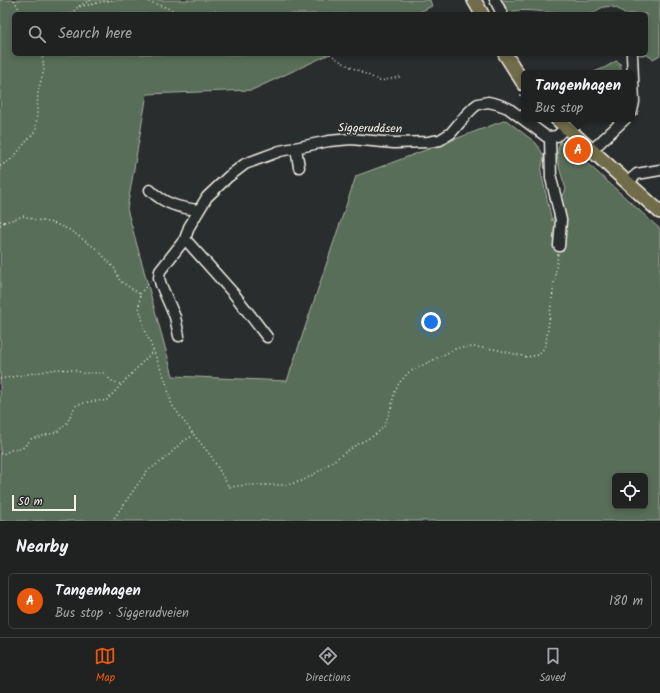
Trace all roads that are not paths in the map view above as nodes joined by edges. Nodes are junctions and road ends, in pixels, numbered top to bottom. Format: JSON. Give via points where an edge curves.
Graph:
{"nodes":[{"id":1,"x":474,"y":0,"type":"edge"},
{"id":2,"x":495,"y":0,"type":"edge"},
{"id":3,"x":481,"y":12,"type":"edge"},
{"id":4,"x":501,"y":12,"type":"edge"},
{"id":5,"x":506,"y":56,"type":"edge"},
{"id":6,"x":632,"y":56,"type":"edge"},
{"id":7,"x":633,"y":70,"type":"edge"},
{"id":8,"x":521,"y":79,"type":"edge"},
{"id":9,"x":521,"y":118,"type":"edge"},
{"id":10,"x":527,"y":122,"type":"edge"},
{"id":11,"x":622,"y":122,"type":"edge"},
{"id":12,"x":562,"y":123,"type":"edge"},
{"id":13,"x":550,"y":138,"type":"junction"},
{"id":14,"x":296,"y":148,"type":"junction"},
{"id":15,"x":592,"y":150,"type":"junction"},
{"id":16,"x":299,"y":167,"type":"dead end"},
{"id":17,"x":660,"y":170,"type":"edge"},
{"id":18,"x":628,"y":182,"type":"junction"},
{"id":19,"x":150,"y":190,"type":"dead end"},
{"id":20,"x":199,"y":210,"type":"junction"},
{"id":21,"x":660,"y":212,"type":"edge"},
{"id":22,"x":185,"y":240,"type":"junction"},
{"id":23,"x":559,"y":246,"type":"road end"},
{"id":24,"x":179,"y":336,"type":"dead end"},
{"id":25,"x":268,"y":337,"type":"dead end"}],
"edges":[{"from":1,"to":3,"type":"main road"},
{"from":2,"to":4,"type":"street"},
{"from":5,"to":8,"type":"main road"},
{"from":6,"to":7,"type":"street"},
{"from":9,"to":14,"type":"street","name":"Siggerudåsen","via":[[508,108],[488,102],[474,107],[451,134],[440,140],[394,143],[351,139]]},
{"from":10,"to":13,"type":"street","name":"Siggerudåsen"},
{"from":11,"to":15,"type":"street"},
{"from":12,"to":13,"type":"street","via":[[557,136]]},
{"from":12,"to":15,"type":"main road"},
{"from":13,"to":23,"type":"street","via":[[552,184],[561,220]]},
{"from":14,"to":16,"type":"street"},
{"from":14,"to":20,"type":"street","name":"Siggerudåsen","via":[[260,157],[245,164],[207,197]]},
{"from":15,"to":18,"type":"main road"},
{"from":17,"to":18,"type":"street","via":[[637,174]]},
{"from":18,"to":21,"type":"main road"},
{"from":19,"to":20,"type":"street","via":[[167,203]]},
{"from":20,"to":22,"type":"street","name":"Siggerudåsen"},
{"from":22,"to":24,"type":"street","name":"Siggerudåsen","via":[[160,271],[159,278],[176,317]]},
{"from":22,"to":25,"type":"street","via":[[234,294]]}]}
